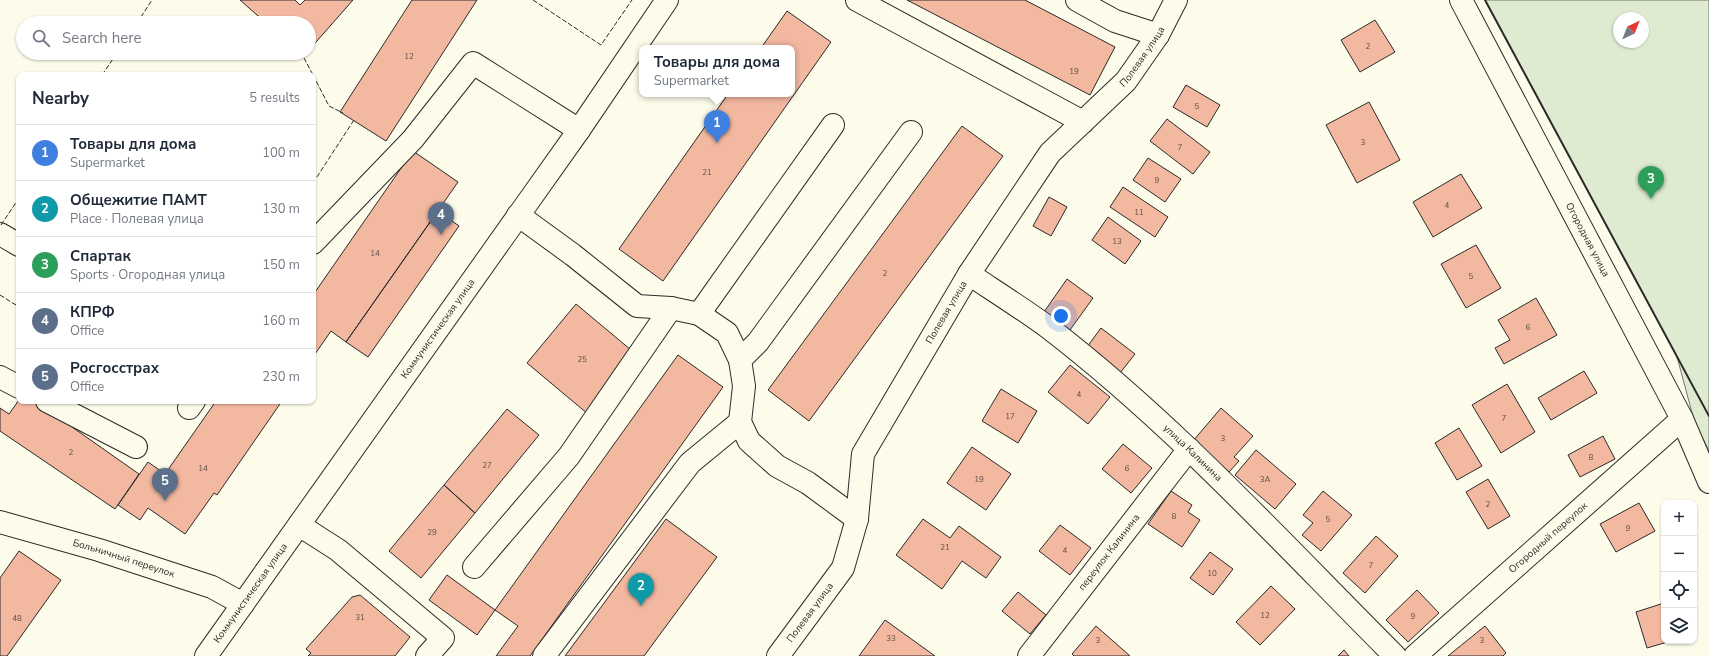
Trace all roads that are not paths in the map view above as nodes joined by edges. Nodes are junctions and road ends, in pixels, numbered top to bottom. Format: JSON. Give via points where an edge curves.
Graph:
{"nodes":[{"id":1,"x":667,"y":0,"type":"edge"},
{"id":2,"x":857,"y":0,"type":"edge"},
{"id":3,"x":1077,"y":0,"type":"edge"},
{"id":4,"x":1176,"y":0,"type":"edge"},
{"id":5,"x":1461,"y":0,"type":"edge"},
{"id":6,"x":1158,"y":35,"type":"junction"},
{"id":7,"x":1083,"y":122,"type":"junction"},
{"id":8,"x":833,"y":125,"type":"dead end"},
{"id":9,"x":579,"y":130,"type":"junction"},
{"id":10,"x":912,"y":132,"type":"dead end"},
{"id":11,"x":518,"y":215,"type":"junction"},
{"id":12,"x":0,"y":234,"type":"edge"},
{"id":13,"x":316,"y":240,"type":"edge"},
{"id":14,"x":16,"y":243,"type":"edge"},
{"id":15,"x":969,"y":274,"type":"junction"},
{"id":16,"x":671,"y":308,"type":"junction"},
{"id":17,"x":699,"y":314,"type":"junction"},
{"id":18,"x":740,"y":360,"type":"junction"},
{"id":19,"x":0,"y":377,"type":"edge"},
{"id":20,"x":16,"y":385,"type":"edge"},
{"id":21,"x":53,"y":404,"type":"edge"},
{"id":22,"x":1682,"y":419,"type":"junction"},
{"id":23,"x":740,"y":422,"type":"junction"},
{"id":24,"x":136,"y":447,"type":"dead end"},
{"id":25,"x":1189,"y":449,"type":"junction"},
{"id":26,"x":1709,"y":482,"type":"edge"},
{"id":27,"x":857,"y":519,"type":"junction"},
{"id":28,"x":2,"y":525,"type":"edge"},
{"id":29,"x":299,"y":525,"type":"junction"},
{"id":30,"x":474,"y":567,"type":"dead end"},
{"id":31,"x":243,"y":604,"type":"junction"},
{"id":32,"x":206,"y":656,"type":"edge"},
{"id":33,"x":427,"y":656,"type":"edge"},
{"id":34,"x":544,"y":656,"type":"edge"},
{"id":35,"x":778,"y":656,"type":"edge"},
{"id":36,"x":1029,"y":656,"type":"edge"},
{"id":37,"x":1395,"y":656,"type":"edge"},
{"id":38,"x":1414,"y":656,"type":"edge"}],
"edges":[{"from":1,"to":9,"type":"street","name":"Коммунистическая улица"},
{"from":2,"to":7,"type":"street"},
{"from":3,"to":6,"type":"street","via":[[1115,21]]},
{"from":4,"to":6,"type":"street","name":"Полевая улица"},
{"from":5,"to":22,"type":"street","name":"Огородная улица"},
{"from":6,"to":7,"type":"street","name":"Полевая улица","via":[[1126,81]]},
{"from":7,"to":15,"type":"street","name":"Полевая улица","via":[[1050,153]]},
{"from":8,"to":17,"type":"street"},
{"from":9,"to":11,"type":"street","name":"Коммунистическая улица"},
{"from":9,"to":13,"type":"street","via":[[474,63],[412,140]]},
{"from":10,"to":18,"type":"street","via":[[758,342]]},
{"from":11,"to":16,"type":"street","via":[[637,306]]},
{"from":11,"to":29,"type":"street","name":"Коммунистическая улица"},
{"from":12,"to":14,"type":"street"},
{"from":15,"to":25,"type":"street","name":"улица Калинина","via":[[1050,329]]},
{"from":15,"to":27,"type":"street","name":"Полевая улица","via":[[863,454]]},
{"from":16,"to":17,"type":"street"},
{"from":16,"to":30,"type":"street","via":[[569,456]]},
{"from":17,"to":18,"type":"street","via":[[727,333]]},
{"from":18,"to":23,"type":"street","via":[[744,386]]},
{"from":19,"to":20,"type":"street"},
{"from":21,"to":24,"type":"street"},
{"from":22,"to":26,"type":"street","name":"Огородная улица"},
{"from":22,"to":38,"type":"street","name":"Огородный переулок"},
{"from":23,"to":27,"type":"street","via":[[749,441],[777,466],[808,483]]},
{"from":23,"to":34,"type":"street","via":[[690,463]]},
{"from":25,"to":36,"type":"street","name":"переулок Калинина"},
{"from":25,"to":37,"type":"street","name":"улица Калинина"},
{"from":27,"to":35,"type":"street","name":"Полевая улица","via":[[843,568]]},
{"from":28,"to":31,"type":"street","name":"Больничный переулок","via":[[99,550],[212,588]]},
{"from":29,"to":31,"type":"street","name":"Коммунистическая улица"},
{"from":29,"to":33,"type":"street","via":[[338,550],[443,638]]},
{"from":31,"to":32,"type":"street","name":"Коммунистическая улица"}]}
